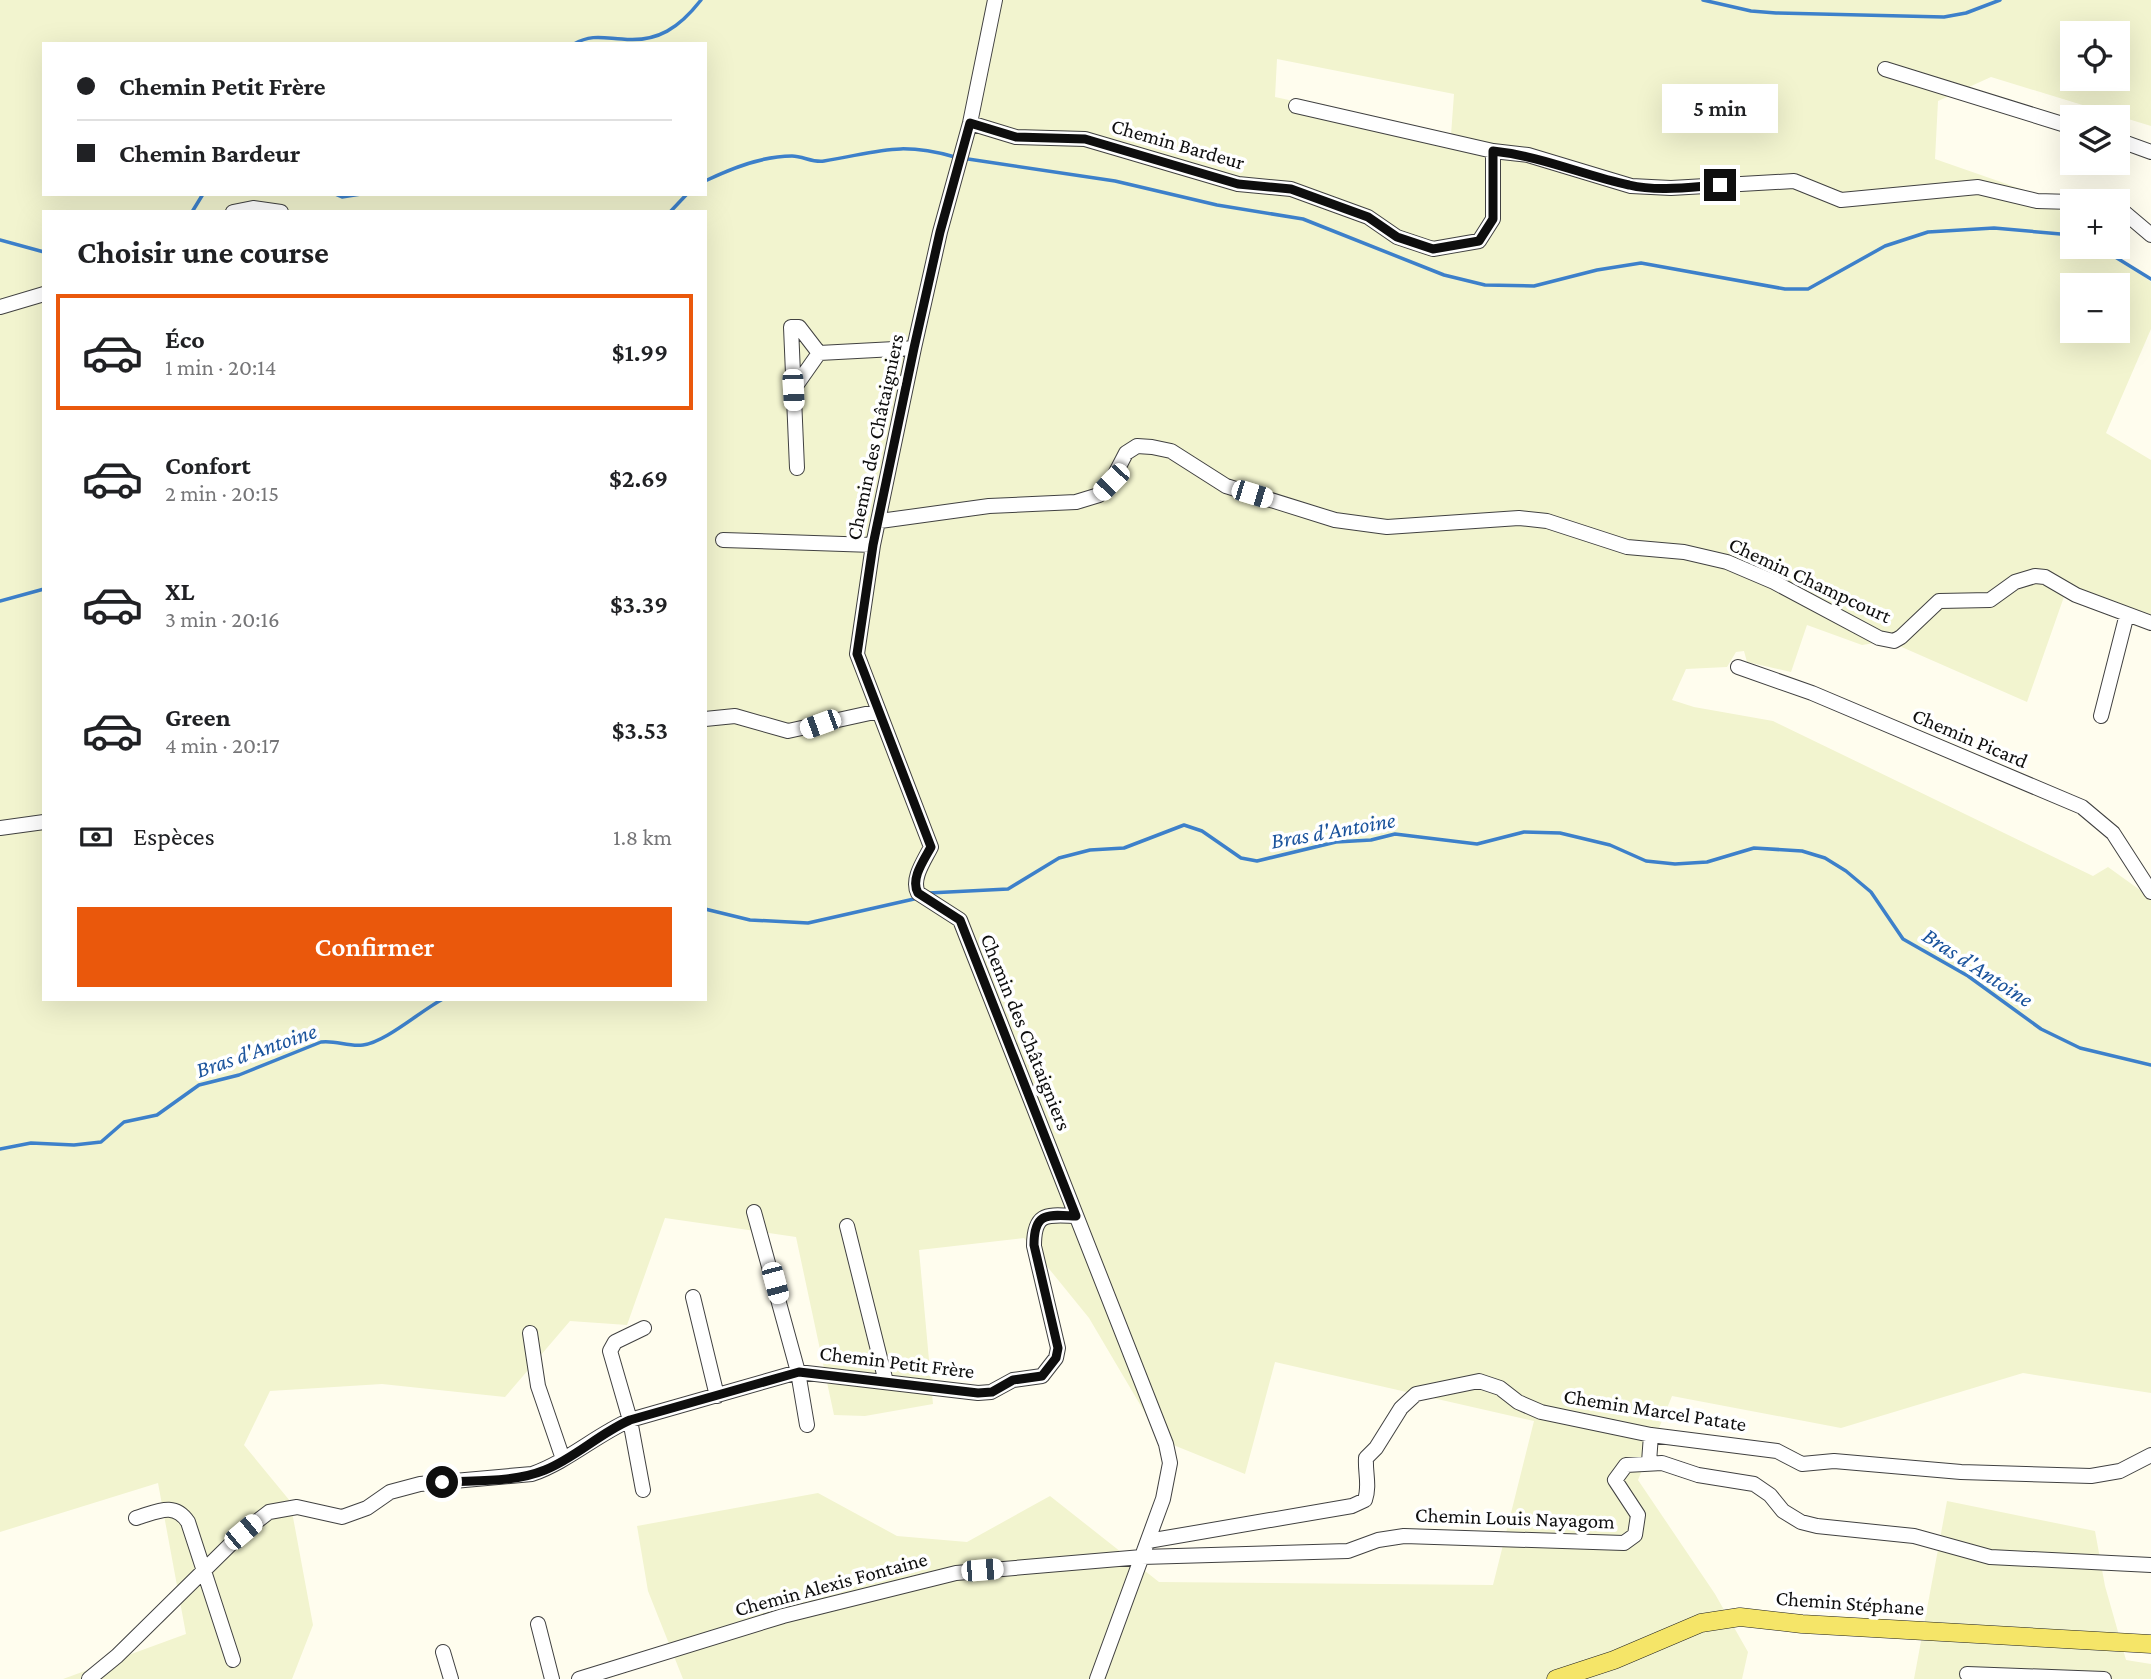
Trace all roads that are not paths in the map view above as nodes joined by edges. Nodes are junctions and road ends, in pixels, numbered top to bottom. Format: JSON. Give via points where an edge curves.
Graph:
{"nodes":[{"id":1,"x":995,"y":0,"type":"edge"},
{"id":2,"x":1885,"y":69,"type":"dead end"},
{"id":3,"x":1296,"y":106,"type":"dead end"},
{"id":4,"x":970,"y":123,"type":"junction"},
{"id":5,"x":2060,"y":123,"type":"edge"},
{"id":6,"x":2130,"y":145,"type":"edge"},
{"id":7,"x":1493,"y":151,"type":"junction"},
{"id":8,"x":2151,"y":152,"type":"edge"},
{"id":9,"x":2060,"y":202,"type":"edge"},
{"id":10,"x":243,"y":210,"type":"edge"},
{"id":11,"x":267,"y":210,"type":"edge"},
{"id":12,"x":2130,"y":218,"type":"edge"},
{"id":13,"x":2151,"y":235,"type":"edge"},
{"id":14,"x":42,"y":295,"type":"edge"},
{"id":15,"x":0,"y":307,"type":"edge"},
{"id":16,"x":914,"y":348,"type":"junction"},
{"id":17,"x":819,"y":353,"type":"junction"},
{"id":18,"x":793,"y":390,"type":"junction"},
{"id":19,"x":797,"y":468,"type":"dead end"},
{"id":20,"x":880,"y":521,"type":"junction"},
{"id":21,"x":723,"y":540,"type":"dead end"},
{"id":22,"x":873,"y":545,"type":"junction"},
{"id":23,"x":2127,"y":614,"type":"junction"},
{"id":24,"x":2151,"y":623,"type":"edge"},
{"id":25,"x":1738,"y":667,"type":"dead end"},
{"id":26,"x":879,"y":711,"type":"junction"},
{"id":27,"x":2101,"y":716,"type":"dead end"},
{"id":28,"x":707,"y":719,"type":"edge"},
{"id":29,"x":42,"y":822,"type":"edge"},
{"id":30,"x":0,"y":828,"type":"edge"},
{"id":31,"x":2151,"y":892,"type":"edge"},
{"id":32,"x":754,"y":1212,"type":"dead end"},
{"id":33,"x":1076,"y":1216,"type":"junction"},
{"id":34,"x":847,"y":1226,"type":"dead end"},
{"id":35,"x":693,"y":1297,"type":"dead end"},
{"id":36,"x":644,"y":1328,"type":"dead end"},
{"id":37,"x":530,"y":1333,"type":"dead end"},
{"id":38,"x":799,"y":1372,"type":"junction"},
{"id":39,"x":886,"y":1382,"type":"junction"},
{"id":40,"x":717,"y":1396,"type":"junction"},
{"id":41,"x":630,"y":1420,"type":"junction"},
{"id":42,"x":807,"y":1425,"type":"dead end"},
{"id":43,"x":1651,"y":1435,"type":"junction"},
{"id":44,"x":2151,"y":1455,"type":"edge"},
{"id":45,"x":563,"y":1460,"type":"junction"},
{"id":46,"x":1649,"y":1462,"type":"junction"},
{"id":47,"x":643,"y":1490,"type":"dead end"},
{"id":48,"x":136,"y":1518,"type":"dead end"},
{"id":49,"x":1148,"y":1541,"type":"junction"},
{"id":50,"x":1142,"y":1557,"type":"junction"},
{"id":51,"x":2151,"y":1565,"type":"edge"},
{"id":52,"x":203,"y":1572,"type":"junction"},
{"id":53,"x":538,"y":1624,"type":"dead end"},
{"id":54,"x":2151,"y":1644,"type":"edge"},
{"id":55,"x":443,"y":1651,"type":"dead end"},
{"id":56,"x":233,"y":1660,"type":"dead end"},
{"id":57,"x":1966,"y":1674,"type":"dead end"},
{"id":58,"x":89,"y":1679,"type":"edge"},
{"id":59,"x":451,"y":1679,"type":"edge"},
{"id":60,"x":552,"y":1679,"type":"edge"},
{"id":61,"x":579,"y":1679,"type":"edge"},
{"id":62,"x":1097,"y":1679,"type":"edge"},
{"id":63,"x":1556,"y":1679,"type":"edge"},
{"id":64,"x":2104,"y":1679,"type":"edge"}],
"edges":[{"from":1,"to":4,"type":"street","name":"Chemin des Châtaigniers"},
{"from":2,"to":5,"type":"street"},
{"from":3,"to":7,"type":"street"},
{"from":4,"to":7,"type":"street","name":"Chemin Bardeur","via":[[1016,137],[1085,139],[1238,184],[1291,189],[1368,217],[1397,237],[1433,249],[1479,241],[1493,219]]},
{"from":4,"to":16,"type":"street","name":"Chemin des Châtaigniers"},
{"from":6,"to":8,"type":"street"},
{"from":7,"to":9,"type":"street","via":[[1528,155],[1631,186],[1794,181],[1841,200],[1978,187]]},
{"from":10,"to":11,"type":"street"},
{"from":12,"to":13,"type":"street"},
{"from":14,"to":15,"type":"street"},
{"from":16,"to":17,"type":"street"},
{"from":16,"to":20,"type":"street","name":"Chemin des Châtaigniers"},
{"from":17,"to":18,"type":"street"},
{"from":17,"to":18,"type":"street","via":[[799,327],[791,327]]},
{"from":18,"to":19,"type":"street"},
{"from":20,"to":22,"type":"street","name":"Chemin des Châtaigniers"},
{"from":20,"to":23,"type":"street","name":"Chemin Champcourt","via":[[989,506],[1076,502],[1099,495],[1126,453],[1137,446],[1152,447],[1171,451],[1226,486],[1335,520],[1387,527],[1519,518],[1547,521],[1627,547],[1685,552],[1727,562],[1879,638],[1894,641],[1939,601],[1990,600],[2035,576]]},
{"from":21,"to":22,"type":"street"},
{"from":22,"to":26,"type":"street","name":"Chemin des Châtaigniers","via":[[857,654]]},
{"from":23,"to":24,"type":"street","name":"Chemin Champcourt"},
{"from":23,"to":27,"type":"street"},
{"from":25,"to":31,"type":"street","name":"Chemin Picard","via":[[2082,807],[2113,833]]},
{"from":26,"to":28,"type":"street","via":[[788,731],[735,716]]},
{"from":26,"to":33,"type":"street","name":"Chemin des Châtaigniers","via":[[931,847],[915,887],[960,920]]},
{"from":29,"to":30,"type":"street"},
{"from":32,"to":38,"type":"street"},
{"from":33,"to":39,"type":"street","name":"Chemin Petit Frère","via":[[1048,1215],[1038,1221],[1034,1232],[1058,1348],[1042,1376],[1013,1380],[992,1392],[978,1393]]},
{"from":33,"to":49,"type":"street","name":"Chemin des Châtaigniers","via":[[1166,1444],[1169,1481]]},
{"from":34,"to":39,"type":"street"},
{"from":35,"to":40,"type":"street"},
{"from":36,"to":41,"type":"street","via":[[615,1342],[610,1351]]},
{"from":37,"to":45,"type":"street","via":[[538,1386]]},
{"from":38,"to":39,"type":"street","name":"Chemin Petit Frère"},
{"from":38,"to":40,"type":"street","name":"Chemin Petit Frère"},
{"from":38,"to":42,"type":"street"},
{"from":40,"to":41,"type":"street","name":"Chemin Petit Frère"},
{"from":41,"to":45,"type":"street","name":"Chemin Petit Frère","via":[[603,1432]]},
{"from":41,"to":47,"type":"street"},
{"from":43,"to":44,"type":"street","name":"Chemin Marcel Patate","via":[[1777,1451],[1802,1464],[1834,1461],[1961,1472],[2091,1476],[2120,1471]]},
{"from":43,"to":46,"type":"street"},
{"from":43,"to":49,"type":"street","name":"Chemin Marcel Patate","via":[[1541,1412],[1479,1381],[1455,1384],[1416,1394],[1401,1408],[1366,1458],[1369,1487],[1365,1500],[1317,1514]]},
{"from":45,"to":52,"type":"street","name":"Chemin Petit Frère","via":[[510,1479],[404,1487],[342,1517],[282,1508],[256,1521]]},
{"from":46,"to":50,"type":"street","name":"Chemin Louis Nayagom","via":[[1626,1465],[1615,1480],[1638,1515],[1635,1535],[1624,1543],[1404,1536],[1348,1551]]},
{"from":46,"to":51,"type":"street","via":[[1754,1484],[1783,1511],[1817,1526],[1914,1536],[1990,1557]]},
{"from":48,"to":52,"type":"street","via":[[168,1508],[179,1511],[188,1522]]},
{"from":49,"to":50,"type":"street","name":"Chemin des Châtaigniers"},
{"from":50,"to":61,"type":"street","name":"Chemin Alexis Fontaine","via":[[956,1573],[783,1616]]},
{"from":50,"to":62,"type":"street","name":"Chemin des Châtaigniers"},
{"from":52,"to":56,"type":"street"},
{"from":52,"to":58,"type":"street","name":"Chemin Petit Frère"},
{"from":53,"to":60,"type":"street"},
{"from":54,"to":63,"type":"main road","name":"Chemin Stéphane","via":[[1740,1617],[1701,1623],[1615,1660]]},
{"from":55,"to":59,"type":"street"},
{"from":57,"to":64,"type":"street"}]}
